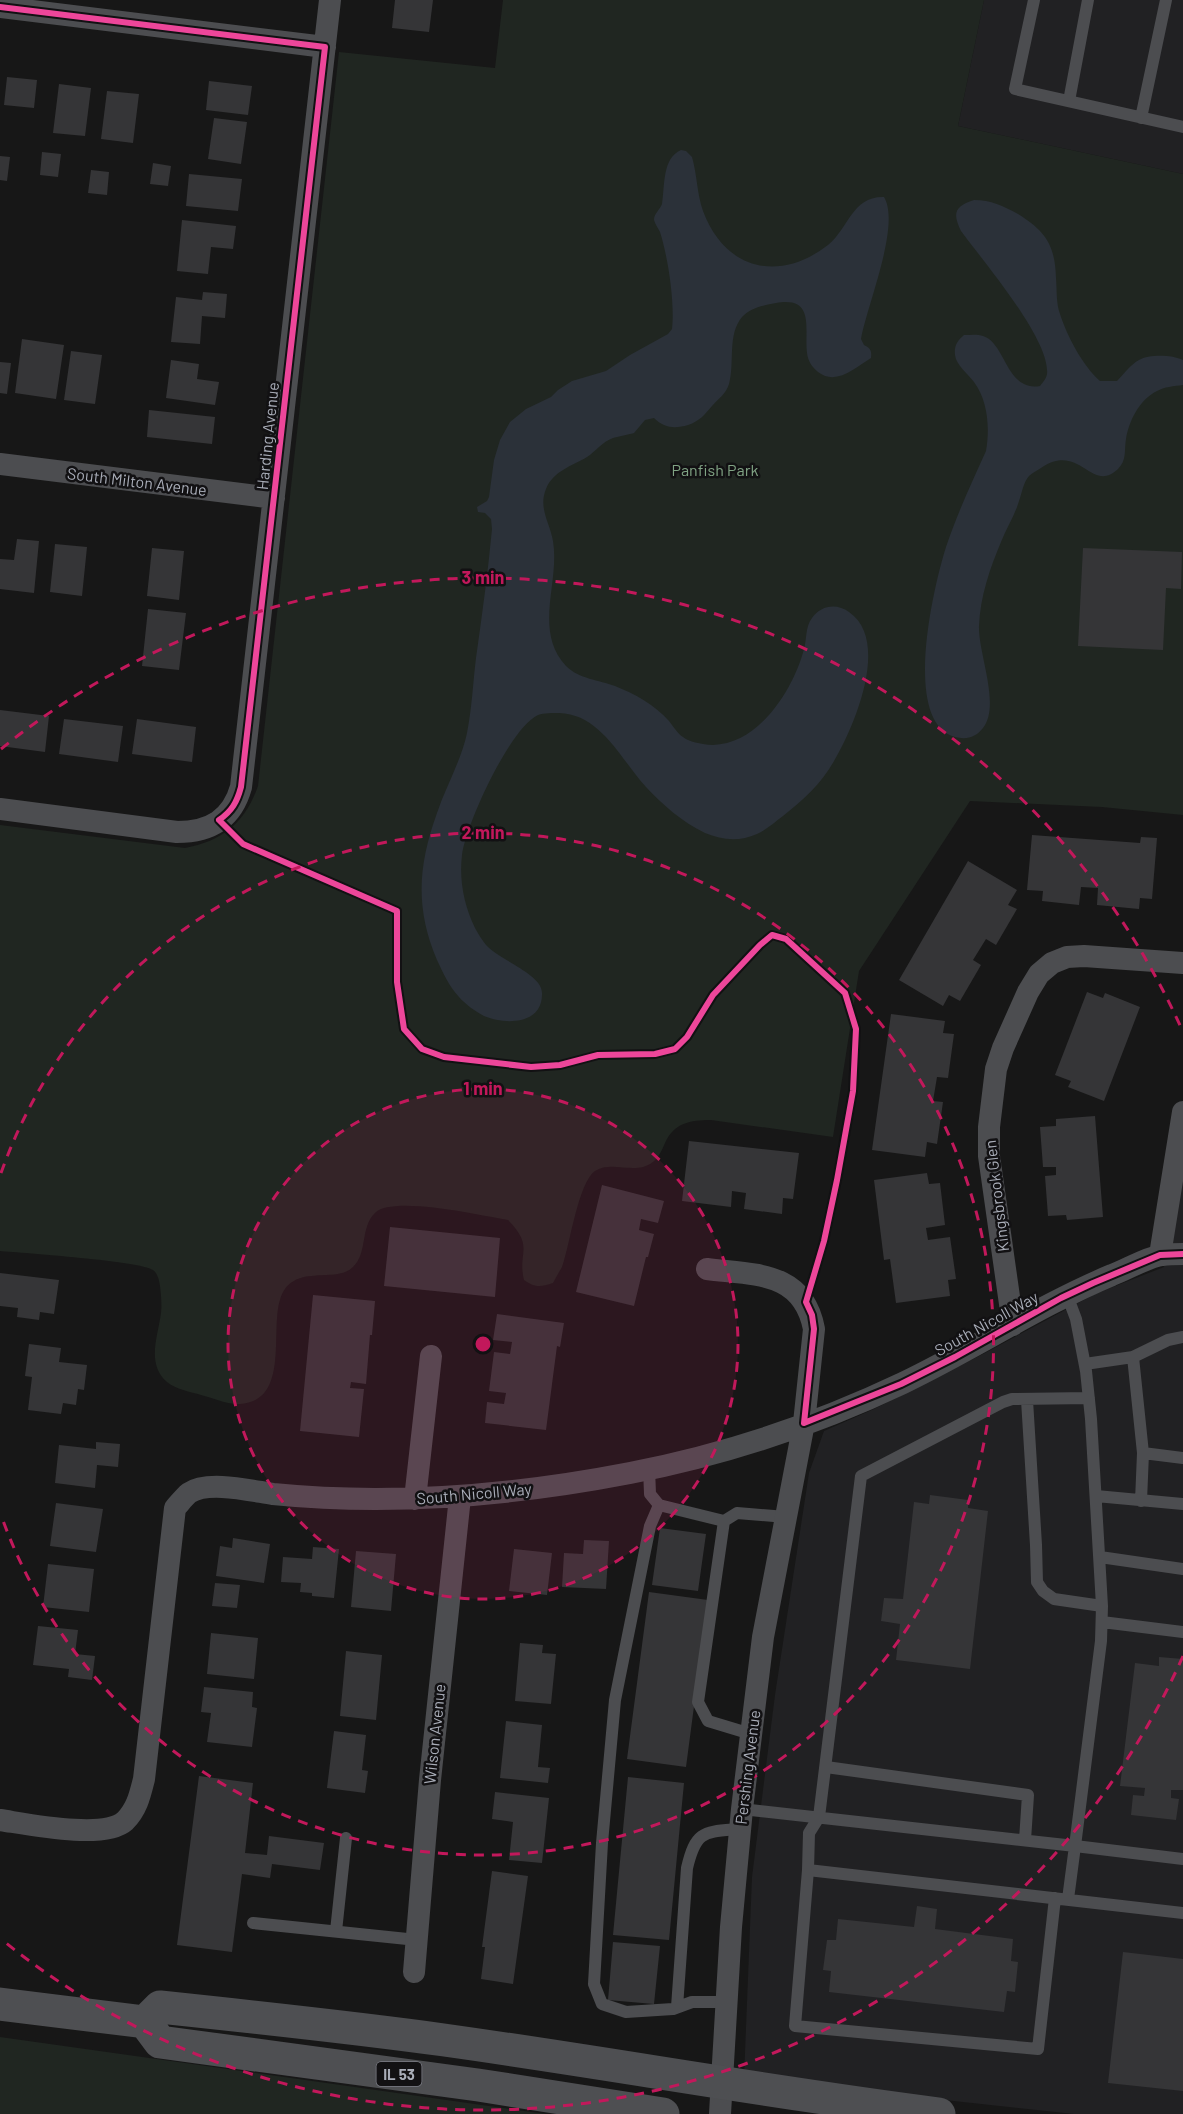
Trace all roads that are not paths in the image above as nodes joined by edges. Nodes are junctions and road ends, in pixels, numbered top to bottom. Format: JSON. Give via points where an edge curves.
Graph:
{"nodes":[{"id":1,"x":330,"y":0,"type":"edge"},
{"id":2,"x":1034,"y":0,"type":"edge"},
{"id":3,"x":1089,"y":0,"type":"edge"},
{"id":4,"x":1166,"y":0,"type":"edge"},
{"id":5,"x":0,"y":7,"type":"edge"},
{"id":6,"x":325,"y":47,"type":"junction"},
{"id":7,"x":1069,"y":101,"type":"junction"},
{"id":8,"x":1141,"y":118,"type":"junction"},
{"id":9,"x":1183,"y":127,"type":"edge"},
{"id":10,"x":0,"y":464,"type":"edge"},
{"id":11,"x":274,"y":498,"type":"junction"},
{"id":12,"x":0,"y":809,"type":"edge"},
{"id":13,"x":1183,"y":963,"type":"edge"},
{"id":14,"x":1183,"y":1112,"type":"edge"},
{"id":15,"x":1183,"y":1254,"type":"edge"},
{"id":16,"x":1160,"y":1255,"type":"junction"},
{"id":17,"x":707,"y":1269,"type":"dead end"},
{"id":18,"x":1066,"y":1295,"type":"junction"},
{"id":19,"x":1012,"y":1325,"type":"junction"},
{"id":20,"x":1183,"y":1337,"type":"edge"},
{"id":21,"x":431,"y":1356,"type":"dead end"},
{"id":22,"x":1133,"y":1357,"type":"junction"},
{"id":23,"x":1085,"y":1364,"type":"junction"},
{"id":24,"x":1089,"y":1398,"type":"junction"},
{"id":25,"x":1027,"y":1400,"type":"junction"},
{"id":26,"x":804,"y":1423,"type":"junction"},
{"id":27,"x":1143,"y":1454,"type":"junction"},
{"id":28,"x":1183,"y":1458,"type":"edge"},
{"id":29,"x":649,"y":1468,"type":"junction"},
{"id":30,"x":1096,"y":1496,"type":"junction"},
{"id":31,"x":460,"y":1497,"type":"junction"},
{"id":32,"x":415,"y":1499,"type":"junction"},
{"id":33,"x":1141,"y":1501,"type":"junction"},
{"id":34,"x":1183,"y":1504,"type":"edge"},
{"id":35,"x":659,"y":1505,"type":"junction"},
{"id":36,"x":786,"y":1517,"type":"junction"},
{"id":37,"x":724,"y":1521,"type":"junction"},
{"id":38,"x":1100,"y":1557,"type":"junction"},
{"id":39,"x":1183,"y":1569,"type":"edge"},
{"id":40,"x":1102,"y":1606,"type":"junction"},
{"id":41,"x":1101,"y":1622,"type":"junction"},
{"id":42,"x":1183,"y":1632,"type":"edge"},
{"id":43,"x":751,"y":1734,"type":"junction"},
{"id":44,"x":826,"y":1767,"type":"junction"},
{"id":45,"x":819,"y":1817,"type":"junction"},
{"id":46,"x":741,"y":1819,"type":"junction"},
{"id":47,"x":0,"y":1820,"type":"edge"},
{"id":48,"x":346,"y":1838,"type":"dead end"},
{"id":49,"x":1025,"y":1840,"type":"junction"},
{"id":50,"x":1075,"y":1846,"type":"junction"},
{"id":51,"x":1183,"y":1859,"type":"edge"},
{"id":52,"x":808,"y":1870,"type":"junction"},
{"id":53,"x":1055,"y":1898,"type":"junction"},
{"id":54,"x":1068,"y":1899,"type":"junction"},
{"id":55,"x":1183,"y":1913,"type":"edge"},
{"id":56,"x":253,"y":1923,"type":"dead end"},
{"id":57,"x":336,"y":1931,"type":"junction"},
{"id":58,"x":417,"y":1940,"type":"junction"},
{"id":59,"x":414,"y":1972,"type":"dead end"},
{"id":60,"x":726,"y":2002,"type":"junction"},
{"id":61,"x":0,"y":2004,"type":"edge"},
{"id":62,"x":677,"y":2007,"type":"junction"},
{"id":63,"x":145,"y":2022,"type":"junction"},
{"id":64,"x":721,"y":2099,"type":"edge"},
{"id":65,"x":663,"y":2114,"type":"edge"},
{"id":66,"x":939,"y":2114,"type":"edge"}],
"edges":[{"from":1,"to":6,"type":"street","name":"Harding Avenue"},
{"from":2,"to":7,"type":"lane","via":[[1015,88]]},
{"from":3,"to":7,"type":"lane"},
{"from":4,"to":8,"type":"lane"},
{"from":5,"to":6,"type":"street"},
{"from":6,"to":11,"type":"street","name":"Harding Avenue"},
{"from":7,"to":8,"type":"lane"},
{"from":8,"to":9,"type":"lane"},
{"from":10,"to":11,"type":"street","name":"South Milton Avenue"},
{"from":11,"to":12,"type":"street","name":"Harding Avenue","via":[[241,787],[228,814],[206,828],[177,832]]},
{"from":13,"to":19,"type":"street","name":"Kingsbrook Glen","via":[[1067,957],[1052,963],[1028,992],[996,1070],[989,1127],[989,1156]]},
{"from":14,"to":16,"type":"street"},
{"from":15,"to":16,"type":"street","name":"South Nicoll Way"},
{"from":16,"to":18,"type":"street","name":"South Nicoll Way"},
{"from":17,"to":26,"type":"street","name":"Pershing Avenue","via":[[783,1282],[806,1302],[814,1329]]},
{"from":18,"to":19,"type":"street","name":"South Nicoll Way"},
{"from":18,"to":23,"type":"lane","via":[[1076,1319]]},
{"from":19,"to":26,"type":"street","name":"South Nicoll Way","via":[[901,1384]]},
{"from":20,"to":22,"type":"lane"},
{"from":21,"to":32,"type":"street"},
{"from":22,"to":23,"type":"lane"},
{"from":22,"to":27,"type":"lane"},
{"from":23,"to":24,"type":"lane"},
{"from":24,"to":25,"type":"lane"},
{"from":24,"to":30,"type":"lane"},
{"from":25,"to":40,"type":"lane","via":[[1037,1582],[1054,1599]]},
{"from":25,"to":44,"type":"lane","via":[[1004,1402],[861,1476]]},
{"from":26,"to":29,"type":"street","name":"South Nicoll Way","via":[[720,1451]]},
{"from":26,"to":36,"type":"street","name":"Pershing Avenue"},
{"from":27,"to":28,"type":"lane"},
{"from":27,"to":33,"type":"lane"},
{"from":29,"to":31,"type":"street","name":"South Nicoll Way","via":[[568,1484]]},
{"from":29,"to":35,"type":"lane","via":[[650,1494]]},
{"from":30,"to":33,"type":"lane"},
{"from":30,"to":38,"type":"lane"},
{"from":31,"to":32,"type":"street","name":"South Nicoll Way"},
{"from":31,"to":58,"type":"street","name":"Wilson Avenue"},
{"from":32,"to":47,"type":"street","name":"South Nicoll Way","via":[[316,1498],[215,1487],[190,1492],[175,1509],[144,1779],[137,1805],[123,1823],[103,1830],[78,1831]]},
{"from":33,"to":34,"type":"lane"},
{"from":35,"to":37,"type":"lane"},
{"from":35,"to":62,"type":"lane","via":[[650,1526],[615,1700],[594,1984],[602,2004],[626,2012]]},
{"from":36,"to":37,"type":"lane","via":[[737,1513]]},
{"from":36,"to":43,"type":"street","name":"Pershing Avenue","via":[[763,1637]]},
{"from":37,"to":43,"type":"lane","via":[[698,1702],[708,1721]]},
{"from":38,"to":39,"type":"lane"},
{"from":38,"to":40,"type":"lane"},
{"from":40,"to":41,"type":"lane"},
{"from":41,"to":42,"type":"lane"},
{"from":41,"to":50,"type":"lane"},
{"from":43,"to":46,"type":"street","name":"Pershing Avenue"},
{"from":44,"to":45,"type":"lane"},
{"from":44,"to":49,"type":"lane","via":[[1028,1795]]},
{"from":45,"to":46,"type":"lane"},
{"from":45,"to":49,"type":"lane"},
{"from":45,"to":52,"type":"lane","via":[[809,1833]]},
{"from":46,"to":60,"type":"street","name":"Pershing Avenue"},
{"from":46,"to":62,"type":"lane","via":[[706,1832],[692,1845]]},
{"from":48,"to":57,"type":"lane"},
{"from":49,"to":50,"type":"lane"},
{"from":50,"to":51,"type":"lane"},
{"from":50,"to":54,"type":"lane"},
{"from":52,"to":53,"type":"lane"},
{"from":52,"to":53,"type":"lane","via":[[795,2026],[1038,2049]]},
{"from":53,"to":54,"type":"lane"},
{"from":54,"to":55,"type":"lane"},
{"from":56,"to":57,"type":"lane"},
{"from":57,"to":58,"type":"lane"},
{"from":58,"to":59,"type":"street","name":"Wilson Avenue"},
{"from":60,"to":62,"type":"lane","via":[[692,2002]]},
{"from":60,"to":64,"type":"street","name":"Pershing Avenue"},
{"from":61,"to":63,"type":"main road"},
{"from":63,"to":64,"type":"main road","via":[[160,2007],[446,2040]]},
{"from":63,"to":65,"type":"main road","number":"IL 53","via":[[160,2042]]},
{"from":64,"to":66,"type":"main road"}]}
